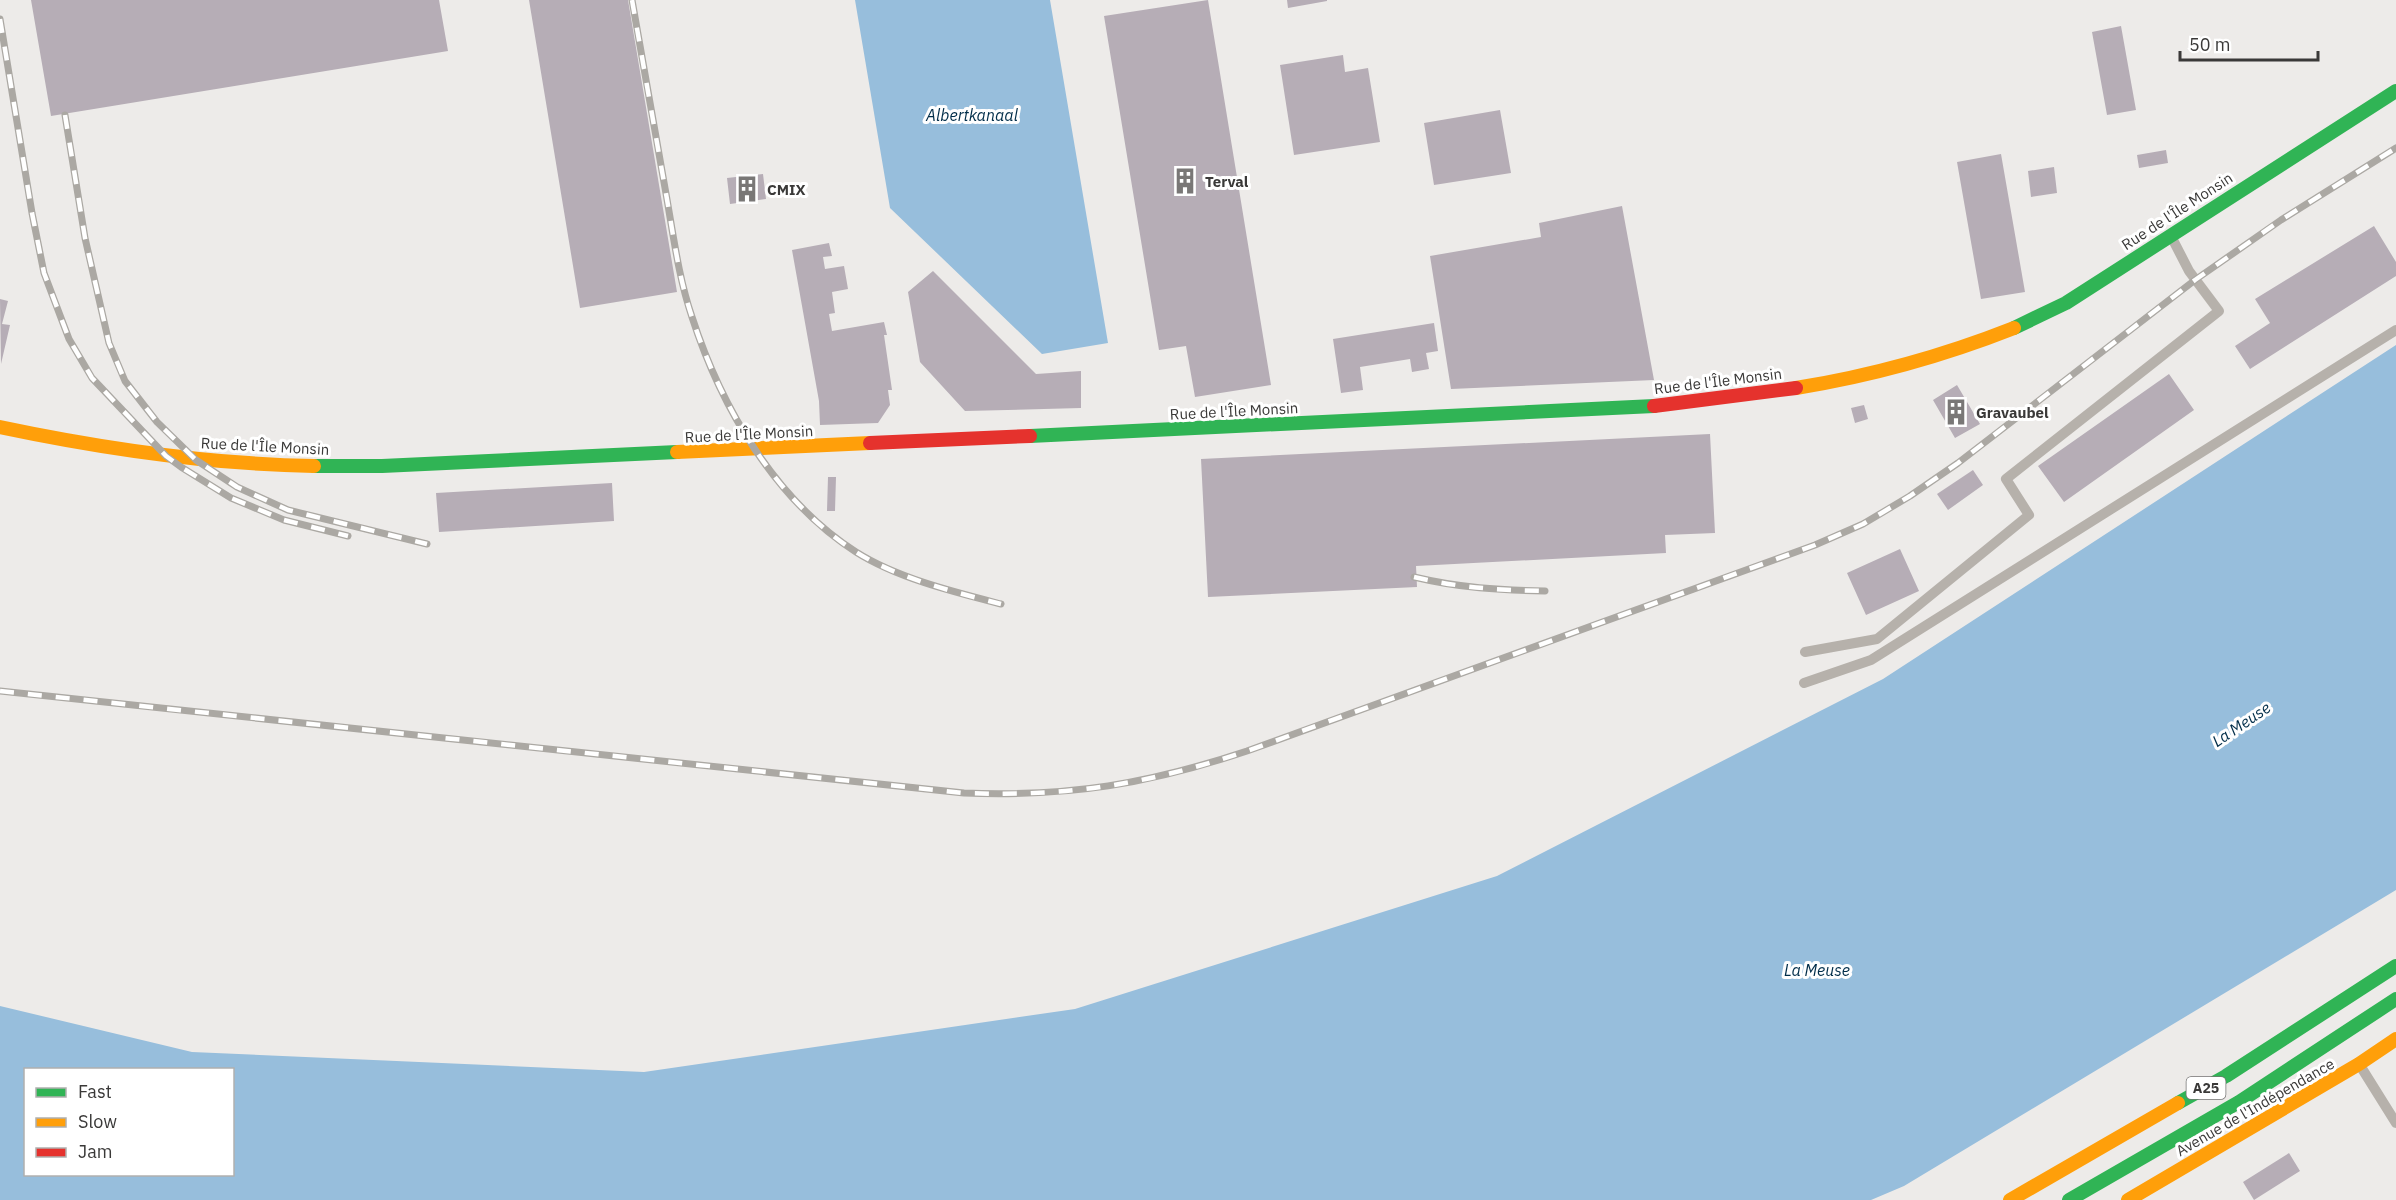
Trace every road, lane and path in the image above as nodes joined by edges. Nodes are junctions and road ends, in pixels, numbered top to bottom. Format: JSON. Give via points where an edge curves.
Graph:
{"nodes":[{"id":1,"x":2396,"y":91,"type":"edge"},
{"id":2,"x":2171,"y":235,"type":"junction"},
{"id":3,"x":2396,"y":330,"type":"edge"},
{"id":4,"x":0,"y":427,"type":"edge"},
{"id":5,"x":1804,"y":652,"type":"dead end"},
{"id":6,"x":1804,"y":683,"type":"dead end"},
{"id":7,"x":2396,"y":966,"type":"edge"},
{"id":8,"x":2396,"y":999,"type":"edge"},
{"id":9,"x":2396,"y":1039,"type":"edge"},
{"id":10,"x":2359,"y":1064,"type":"junction"},
{"id":11,"x":2396,"y":1123,"type":"edge"},
{"id":12,"x":2010,"y":1200,"type":"edge"},
{"id":13,"x":2069,"y":1200,"type":"edge"},
{"id":14,"x":2128,"y":1200,"type":"edge"}],
"edges":[{"from":1,"to":2,"type":"main road","name":"Rue de l'Île Monsin"},
{"from":2,"to":4,"type":"main road","name":"Rue de l'Île Monsin","via":[[2066,303],[1988,339],[1889,369],[1822,383],[1647,407],[382,466],[196,460]]},
{"from":2,"to":5,"type":"lane","via":[[2189,271],[2219,311],[2006,479],[2028,514],[2011,529],[1877,639]]},
{"from":3,"to":6,"type":"lane","via":[[1871,660]]},
{"from":7,"to":12,"type":"main road","number":"A25","via":[[2226,1076]]},
{"from":8,"to":13,"type":"main road","number":"A25","via":[[2239,1101]]},
{"from":9,"to":10,"type":"main road","name":"Avenue de l'Indépendance"},
{"from":10,"to":11,"type":"lane"},
{"from":10,"to":14,"type":"main road","name":"Avenue de l'Indépendance"}]}
